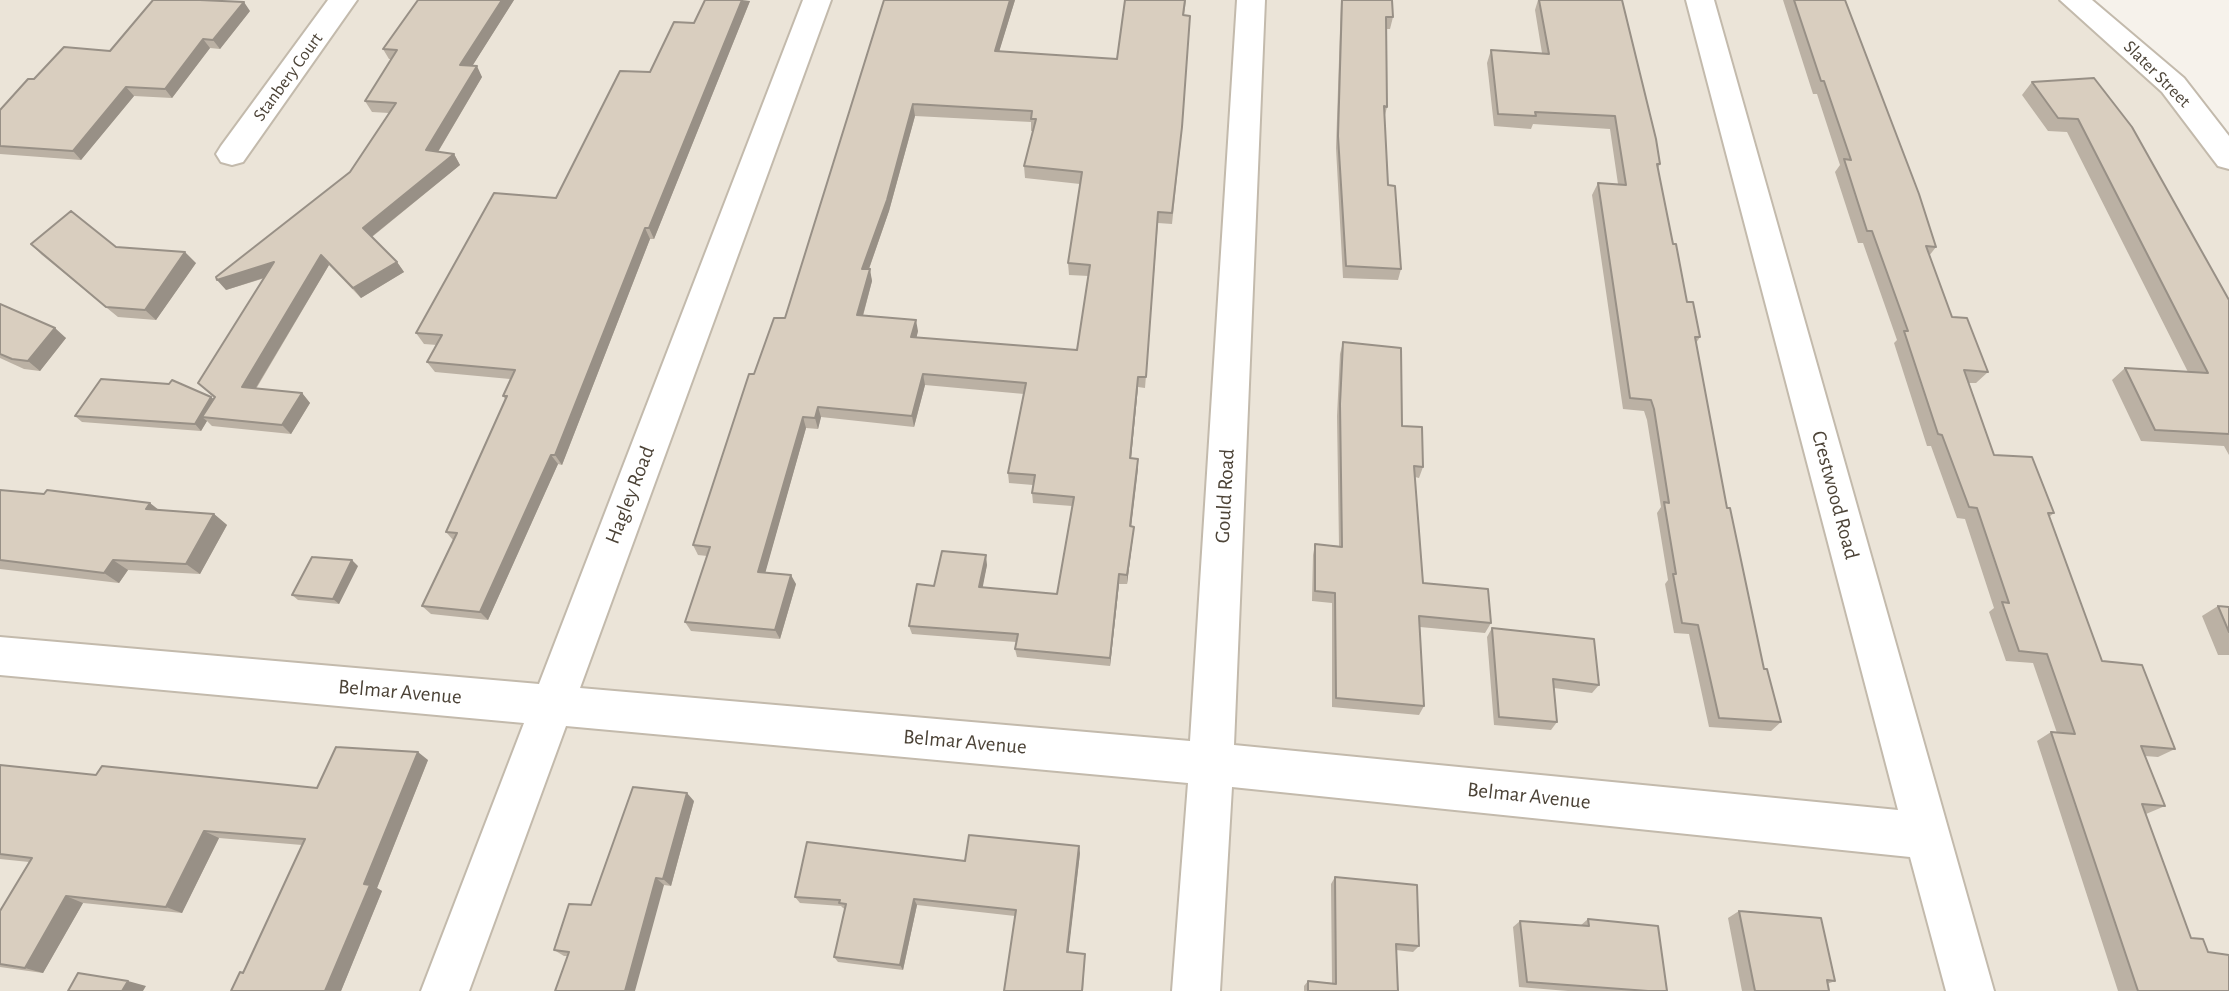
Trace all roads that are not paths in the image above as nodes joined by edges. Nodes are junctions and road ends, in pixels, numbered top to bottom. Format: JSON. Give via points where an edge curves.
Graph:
{"nodes":[{"id":1,"x":343,"y":0,"type":"edge"},
{"id":2,"x":817,"y":0,"type":"edge"},
{"id":3,"x":1251,"y":0,"type":"edge"},
{"id":4,"x":1700,"y":0,"type":"edge"},
{"id":5,"x":2074,"y":0,"type":"edge"},
{"id":6,"x":232,"y":154,"type":"dead end"},
{"id":7,"x":2228,"y":155,"type":"edge"},
{"id":8,"x":0,"y":656,"type":"edge"},
{"id":9,"x":551,"y":705,"type":"junction"},
{"id":10,"x":1211,"y":764,"type":"junction"},
{"id":11,"x":1928,"y":836,"type":"junction"},
{"id":12,"x":445,"y":991,"type":"edge"},
{"id":13,"x":1196,"y":991,"type":"edge"},
{"id":14,"x":1970,"y":991,"type":"edge"}],
"edges":[{"from":1,"to":6,"type":"street","name":"Stanbery Court"},
{"from":2,"to":9,"type":"street","name":"Hagley Road"},
{"from":3,"to":10,"type":"street","name":"Gould Road"},
{"from":4,"to":11,"type":"street","name":"Crestwood Road"},
{"from":5,"to":7,"type":"street","name":"Slater Street","via":[[2173,85]]},
{"from":8,"to":9,"type":"street","name":"Belmar Avenue"},
{"from":9,"to":10,"type":"street","name":"Belmar Avenue"},
{"from":9,"to":12,"type":"street","name":"Hagley Road"},
{"from":10,"to":11,"type":"street","name":"Belmar Avenue"},
{"from":10,"to":13,"type":"street","name":"Gould Road"},
{"from":11,"to":14,"type":"street","name":"Crestwood Road"}]}
